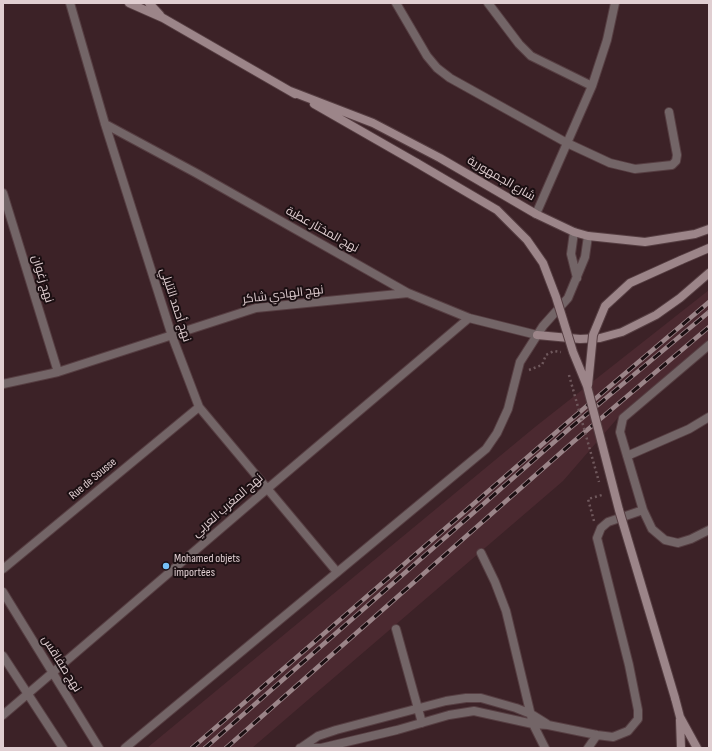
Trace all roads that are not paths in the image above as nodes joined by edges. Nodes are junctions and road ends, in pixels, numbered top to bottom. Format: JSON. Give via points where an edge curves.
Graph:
{"nodes":[{"id":1,"x":70,"y":3,"type":"edge"},
{"id":2,"x":129,"y":3,"type":"edge"},
{"id":3,"x":149,"y":3,"type":"edge"},
{"id":4,"x":396,"y":3,"type":"edge"},
{"id":5,"x":488,"y":3,"type":"edge"},
{"id":6,"x":615,"y":3,"type":"edge"},
{"id":7,"x":163,"y":18,"type":"junction"},
{"id":8,"x":592,"y":86,"type":"junction"},
{"id":9,"x":290,"y":91,"type":"junction"},
{"id":10,"x":669,"y":112,"type":"dead end"},
{"id":11,"x":105,"y":124,"type":"junction"},
{"id":12,"x":567,"y":142,"type":"junction"},
{"id":13,"x":3,"y":193,"type":"edge"},
{"id":14,"x":536,"y":214,"type":"junction"},
{"id":15,"x":709,"y":229,"type":"edge"},
{"id":16,"x":574,"y":232,"type":"junction"},
{"id":17,"x":588,"y":236,"type":"junction"},
{"id":18,"x":709,"y":248,"type":"edge"},
{"id":19,"x":709,"y":273,"type":"edge"},
{"id":20,"x":577,"y":278,"type":"junction"},
{"id":21,"x":408,"y":293,"type":"junction"},
{"id":22,"x":469,"y":318,"type":"junction"},
{"id":23,"x":537,"y":335,"type":"junction"},
{"id":24,"x":172,"y":336,"type":"junction"},
{"id":25,"x":709,"y":345,"type":"edge"},
{"id":26,"x":58,"y":372,"type":"junction"},
{"id":27,"x":3,"y":384,"type":"edge"},
{"id":28,"x":588,"y":386,"type":"junction"},
{"id":29,"x":199,"y":407,"type":"junction"},
{"id":30,"x":709,"y":417,"type":"edge"},
{"id":31,"x":627,"y":456,"type":"junction"},
{"id":32,"x":267,"y":489,"type":"junction"},
{"id":33,"x":643,"y":510,"type":"junction"},
{"id":34,"x":709,"y":530,"type":"edge"},
{"id":35,"x":481,"y":553,"type":"dead end"},
{"id":36,"x":3,"y":569,"type":"edge"},
{"id":37,"x":337,"y":572,"type":"junction"},
{"id":38,"x":3,"y":592,"type":"edge"},
{"id":39,"x":396,"y":630,"type":"dead end"},
{"id":40,"x":3,"y":656,"type":"edge"},
{"id":41,"x":52,"y":673,"type":"junction"},
{"id":42,"x":28,"y":694,"type":"junction"},
{"id":43,"x":418,"y":708,"type":"junction"},
{"id":44,"x":531,"y":714,"type":"junction"},
{"id":45,"x":3,"y":715,"type":"edge"},
{"id":46,"x":680,"y":718,"type":"junction"},
{"id":47,"x":422,"y":723,"type":"junction"},
{"id":48,"x":533,"y":724,"type":"junction"},
{"id":49,"x":548,"y":725,"type":"junction"},
{"id":50,"x":597,"y":735,"type":"junction"},
{"id":51,"x":62,"y":748,"type":"edge"},
{"id":52,"x":99,"y":748,"type":"edge"},
{"id":53,"x":126,"y":748,"type":"edge"},
{"id":54,"x":301,"y":748,"type":"edge"},
{"id":55,"x":545,"y":748,"type":"edge"},
{"id":56,"x":588,"y":748,"type":"edge"},
{"id":57,"x":681,"y":748,"type":"edge"},
{"id":58,"x":697,"y":748,"type":"edge"}],
"edges":[{"from":1,"to":11,"type":"street","name":"نهج أحمد التليلي"},
{"from":2,"to":7,"type":"main road"},
{"from":3,"to":7,"type":"main road"},
{"from":4,"to":12,"type":"street","via":[[427,56],[437,68],[450,78]]},
{"from":5,"to":8,"type":"street","via":[[518,44],[531,56]]},
{"from":6,"to":8,"type":"street","via":[[607,40]]},
{"from":7,"to":9,"type":"main road"},
{"from":8,"to":12,"type":"street"},
{"from":9,"to":14,"type":"main road","name":"شارع الجمهورية","via":[[374,123]]},
{"from":9,"to":28,"type":"main road","bridge":true,"via":[[497,210],[527,240],[543,263],[573,352]]},
{"from":10,"to":12,"type":"street","via":[[677,155],[676,161],[666,167],[625,168]]},
{"from":11,"to":21,"type":"street","name":"نهج المختار عطية"},
{"from":11,"to":24,"type":"street","name":"نهج أحمد التليلي"},
{"from":12,"to":14,"type":"street"},
{"from":13,"to":26,"type":"street","name":"نهج زغوان"},
{"from":14,"to":16,"type":"main road","name":"شارع الجمهورية"},
{"from":15,"to":17,"type":"main road","name":"شارع الجمهورية","via":[[695,234],[645,242]]},
{"from":16,"to":17,"type":"main road","name":"شارع الجمهورية"},
{"from":16,"to":20,"type":"street","via":[[571,254]]},
{"from":17,"to":20,"type":"street","via":[[585,257]]},
{"from":18,"to":28,"type":"main road","bridge":true,"via":[[630,283],[605,306],[593,334]]},
{"from":19,"to":23,"type":"main road","via":[[656,315],[622,332],[600,338],[580,339]]},
{"from":20,"to":23,"type":"street","via":[[568,298]]},
{"from":21,"to":22,"type":"street","name":"نهج المختار عطية"},
{"from":21,"to":24,"type":"street","name":"نهج الهادي شاكر","via":[[256,308]]},
{"from":22,"to":23,"type":"street","name":"نهج المختار عطية"},
{"from":22,"to":32,"type":"street","name":"نهج المغرب العربي"},
{"from":23,"to":37,"type":"street","via":[[520,362],[508,408],[497,433],[486,449]]},
{"from":24,"to":26,"type":"street","name":"نهج الهادي شاكر"},
{"from":24,"to":29,"type":"street","name":"نهج أحمد التليلي"},
{"from":25,"to":31,"type":"street","via":[[623,418],[620,432]]},
{"from":26,"to":27,"type":"street","name":"نهج الهادي شاكر"},
{"from":28,"to":46,"type":"main road","bridge":true,"via":[[619,510]]},
{"from":29,"to":32,"type":"street","name":"نهج أحمد التليلي"},
{"from":29,"to":36,"type":"street","name":"Rue de Sousse"},
{"from":30,"to":31,"type":"street","via":[[689,429]]},
{"from":31,"to":33,"type":"street"},
{"from":32,"to":37,"type":"street","name":"نهج أحمد التليلي"},
{"from":32,"to":41,"type":"street","name":"نهج المغرب العربي"},
{"from":33,"to":34,"type":"street","via":[[652,529],[665,540],[678,543]]},
{"from":33,"to":50,"type":"street","via":[[608,522],[598,533],[598,547],[629,665],[638,719],[628,731],[613,736]]},
{"from":35,"to":44,"type":"street","via":[[506,611]]},
{"from":37,"to":53,"type":"street"},
{"from":38,"to":41,"type":"street","name":"نهج صفاقس"},
{"from":39,"to":43,"type":"street"},
{"from":40,"to":42,"type":"street"},
{"from":41,"to":42,"type":"street","name":"نهج المغرب العربي"},
{"from":41,"to":52,"type":"street","name":"نهج صفاقس"},
{"from":42,"to":45,"type":"street","name":"نهج المغرب العربي"},
{"from":42,"to":51,"type":"street"},
{"from":43,"to":44,"type":"street","via":[[446,701],[481,698]]},
{"from":43,"to":47,"type":"street"},
{"from":43,"to":54,"type":"street","via":[[318,736]]},
{"from":44,"to":48,"type":"street"},
{"from":44,"to":49,"type":"street"},
{"from":46,"to":57,"type":"main road"},
{"from":46,"to":58,"type":"main road"},
{"from":47,"to":48,"type":"street","via":[[474,710]]},
{"from":47,"to":54,"type":"street","via":[[321,748]]},
{"from":48,"to":49,"type":"street"},
{"from":48,"to":55,"type":"street"},
{"from":49,"to":50,"type":"street"},
{"from":50,"to":56,"type":"street"}]}
